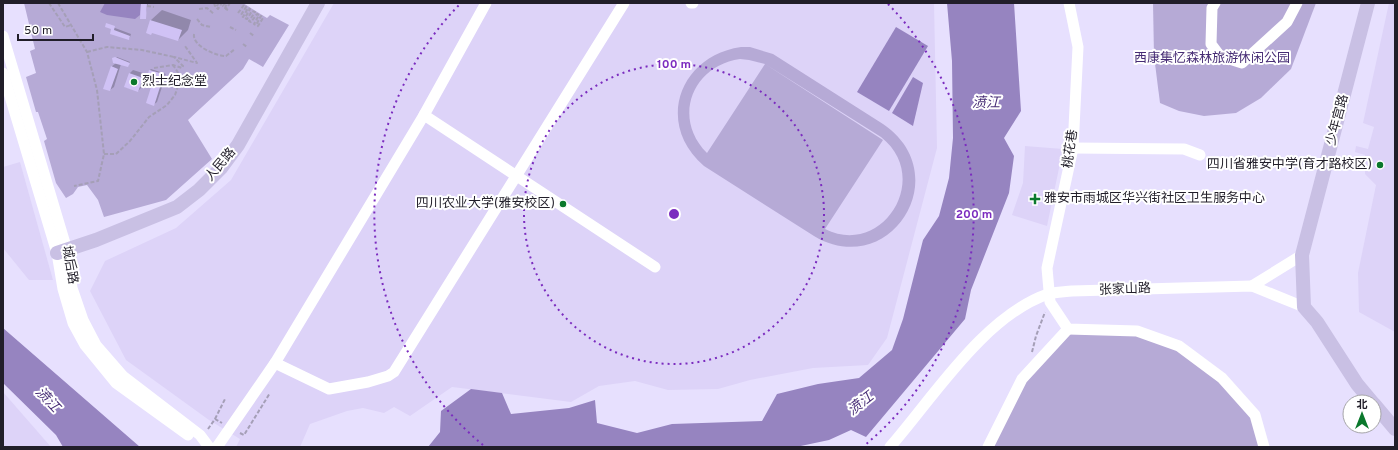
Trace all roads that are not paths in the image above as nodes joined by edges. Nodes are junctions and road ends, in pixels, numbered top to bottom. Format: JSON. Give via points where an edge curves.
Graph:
{"nodes":[{"id":1,"x":318,"y":3,"type":"edge"},
{"id":2,"x":486,"y":3,"type":"edge"},
{"id":3,"x":624,"y":3,"type":"edge"},
{"id":4,"x":1069,"y":3,"type":"edge"},
{"id":5,"x":1215,"y":3,"type":"edge"},
{"id":6,"x":1297,"y":3,"type":"edge"},
{"id":7,"x":1368,"y":3,"type":"edge"},
{"id":8,"x":3,"y":36,"type":"edge"},
{"id":9,"x":3,"y":73,"type":"edge"},
{"id":10,"x":424,"y":115,"type":"junction"},
{"id":11,"x":1073,"y":148,"type":"junction"},
{"id":12,"x":1200,"y":155,"type":"dead end"},
{"id":13,"x":516,"y":175,"type":"junction"},
{"id":14,"x":62,"y":251,"type":"junction"},
{"id":15,"x":1302,"y":256,"type":"junction"},
{"id":16,"x":655,"y":267,"type":"dead end"},
{"id":17,"x":1252,"y":286,"type":"junction"},
{"id":18,"x":1049,"y":298,"type":"junction"},
{"id":19,"x":1304,"y":307,"type":"junction"},
{"id":20,"x":1068,"y":329,"type":"junction"},
{"id":21,"x":275,"y":364,"type":"junction"},
{"id":22,"x":1365,"y":394,"type":"edge"},
{"id":23,"x":1382,"y":414,"type":"edge"},
{"id":24,"x":1395,"y":429,"type":"edge"},
{"id":25,"x":205,"y":447,"type":"edge"},
{"id":26,"x":209,"y":447,"type":"edge"},
{"id":27,"x":217,"y":447,"type":"edge"},
{"id":28,"x":890,"y":447,"type":"edge"},
{"id":29,"x":988,"y":447,"type":"edge"},
{"id":30,"x":1264,"y":447,"type":"edge"}],
"edges":[{"from":1,"to":14,"type":"main road","name":"人民路","via":[[238,145],[221,168],[199,190],[176,207]]},
{"from":2,"to":10,"type":"street"},
{"from":3,"to":13,"type":"street"},
{"from":4,"to":11,"type":"street","name":"桃花巷","via":[[1078,47]]},
{"from":5,"to":6,"type":"street","via":[[1212,8],[1211,44],[1220,56],[1242,63],[1287,22]]},
{"from":7,"to":15,"type":"main road","name":"少年宫路"},
{"from":8,"to":14,"type":"street","name":"城后路"},
{"from":9,"to":14,"type":"street","name":"城后路"},
{"from":10,"to":13,"type":"street"},
{"from":10,"to":21,"type":"street"},
{"from":11,"to":12,"type":"street","via":[[1184,149]]},
{"from":11,"to":18,"type":"street","name":"桃花巷","via":[[1047,268]]},
{"from":13,"to":16,"type":"street"},
{"from":13,"to":21,"type":"street","via":[[394,372],[368,382],[329,388]]},
{"from":14,"to":25,"type":"street","name":"城后路","via":[[63,289],[73,323],[84,345],[116,383]]},
{"from":14,"to":26,"type":"street","name":"城后路","via":[[83,320],[96,345],[123,376],[200,435]]},
{"from":15,"to":17,"type":"street"},
{"from":15,"to":19,"type":"main road","name":"少年宫路"},
{"from":17,"to":18,"type":"street","name":"张家山路","via":[[1072,291]]},
{"from":17,"to":19,"type":"street","name":"张家山路"},
{"from":18,"to":20,"type":"street"},
{"from":18,"to":28,"type":"street","name":"张家山路","via":[[1010,314],[980,338]]},
{"from":19,"to":22,"type":"main road","name":"张家山路"},
{"from":20,"to":29,"type":"street","via":[[1022,379]]},
{"from":20,"to":30,"type":"street","via":[[1137,331],[1179,346],[1222,378],[1255,415]]},
{"from":21,"to":27,"type":"street"},
{"from":23,"to":24,"type":"main road","name":"张家山路"}]}
